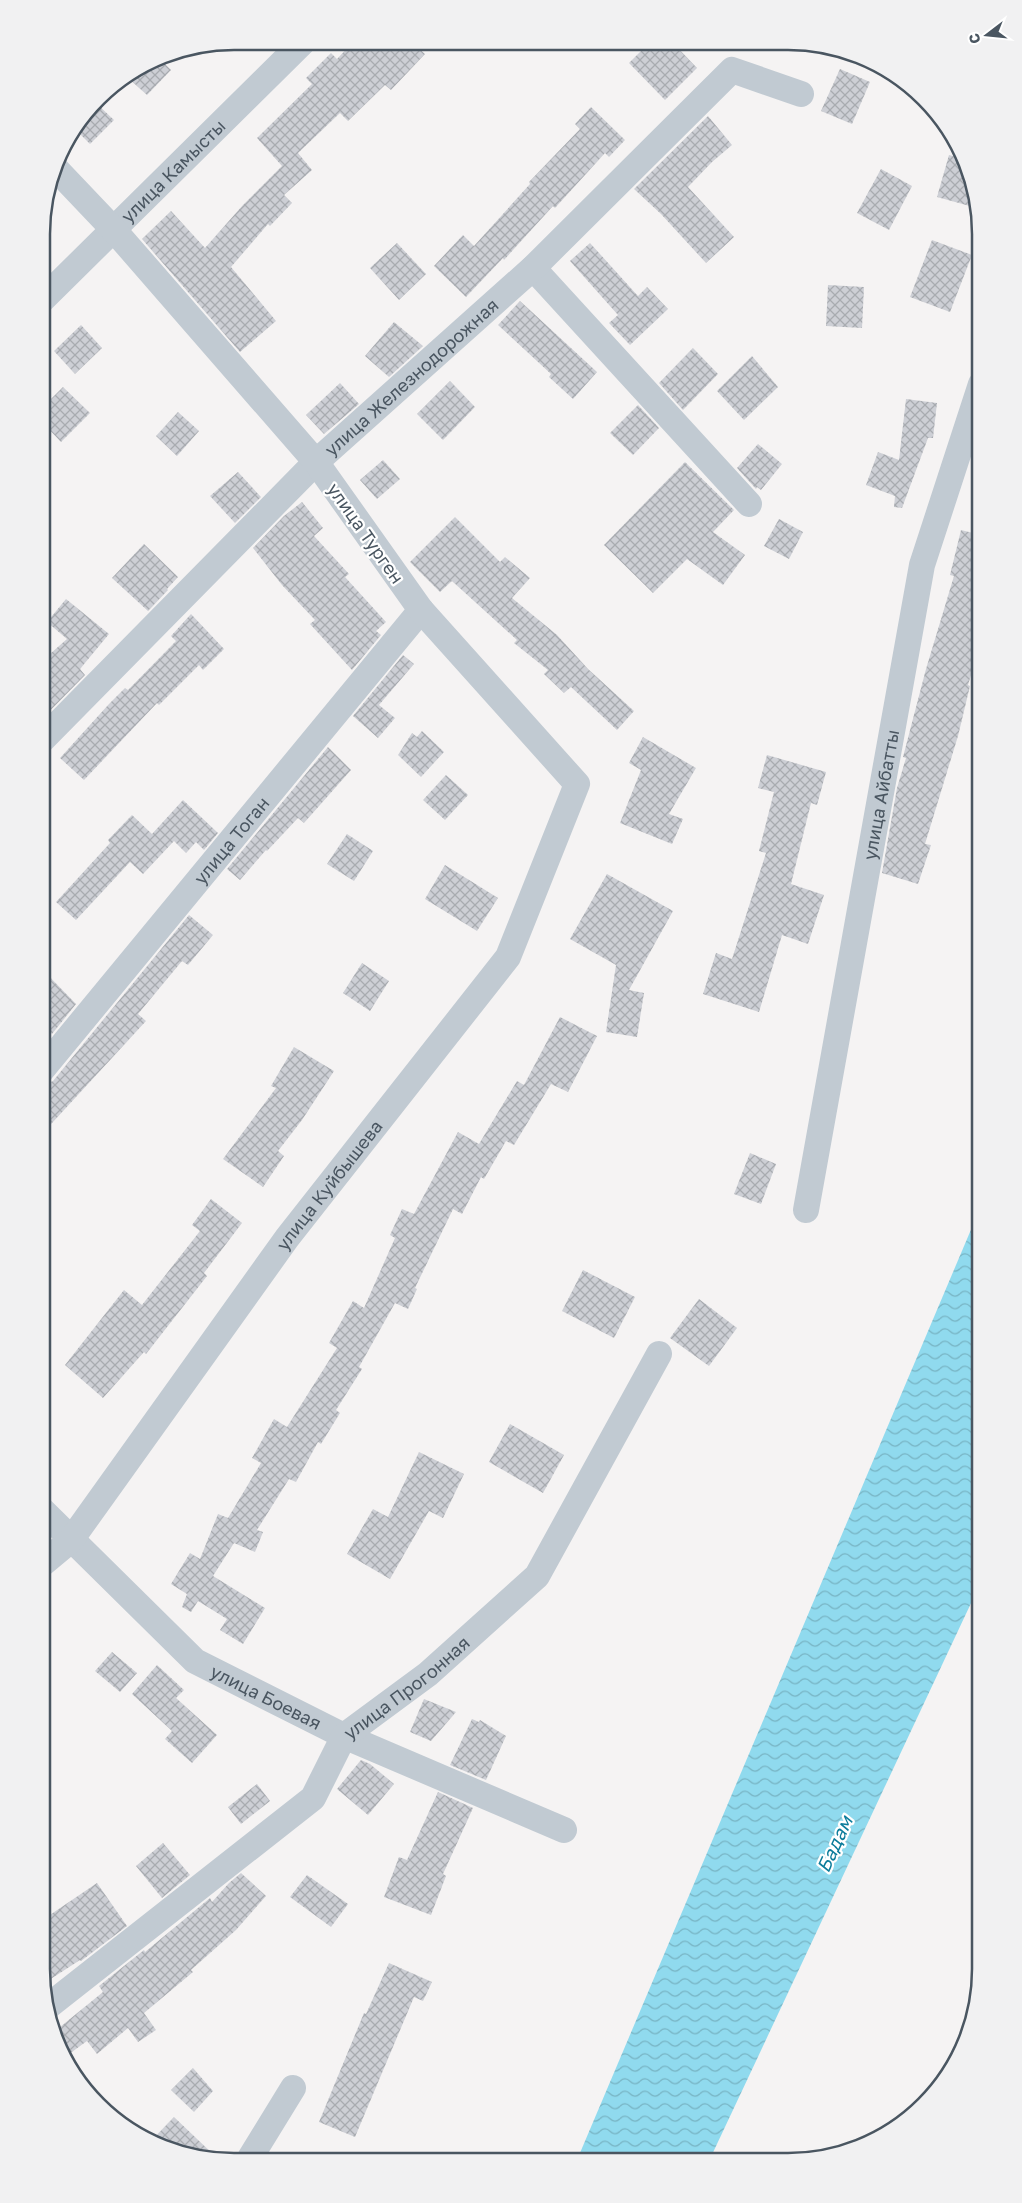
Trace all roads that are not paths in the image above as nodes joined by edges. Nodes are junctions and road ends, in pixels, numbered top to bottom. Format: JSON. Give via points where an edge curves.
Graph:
{"nodes":[{"id":1,"x":295,"y":50,"type":"edge"},
{"id":2,"x":801,"y":94,"type":"dead end"},
{"id":3,"x":60,"y":174,"type":"edge"},
{"id":4,"x":114,"y":230,"type":"junction"},
{"id":5,"x":533,"y":268,"type":"junction"},
{"id":6,"x":50,"y":292,"type":"edge"},
{"id":7,"x":972,"y":412,"type":"edge"},
{"id":8,"x":316,"y":462,"type":"junction"},
{"id":9,"x":749,"y":504,"type":"dead end"},
{"id":10,"x":421,"y":610,"type":"junction"},
{"id":11,"x":50,"y":732,"type":"edge"},
{"id":12,"x":577,"y":784,"type":"joint"},
{"id":13,"x":50,"y":1061,"type":"edge"},
{"id":14,"x":806,"y":1210,"type":"dead end"},
{"id":15,"x":659,"y":1354,"type":"dead end"},
{"id":16,"x":50,"y":1518,"type":"edge"},
{"id":17,"x":71,"y":1540,"type":"junction"},
{"id":18,"x":50,"y":1558,"type":"edge"},
{"id":19,"x":344,"y":1736,"type":"junction"},
{"id":20,"x":564,"y":1830,"type":"dead end"},
{"id":21,"x":54,"y":2002,"type":"edge"},
{"id":22,"x":293,"y":2088,"type":"dead end"},
{"id":23,"x":253,"y":2153,"type":"edge"}],
"edges":[{"from":1,"to":4,"type":"street","name":"улица Камысты"},
{"from":2,"to":5,"type":"street","name":"улица Железнодорожная","via":[[732,70]]},
{"from":3,"to":4,"type":"street","name":"улица Турген"},
{"from":4,"to":6,"type":"street","name":"улица Камысты"},
{"from":4,"to":8,"type":"street","name":"улица Турген"},
{"from":5,"to":8,"type":"street","name":"улица Железнодорожная"},
{"from":5,"to":9,"type":"street"},
{"from":7,"to":14,"type":"street","name":"улица Айбатты","via":[[922,566]]},
{"from":8,"to":10,"type":"street","name":"улица Турген"},
{"from":8,"to":11,"type":"street","name":"улица Железнодорожная"},
{"from":10,"to":12,"type":"street","name":"улица Турген"},
{"from":10,"to":13,"type":"street","name":"улица Тоган"},
{"from":12,"to":17,"type":"street","name":"улица Куйбышева","via":[[508,957],[287,1238]]},
{"from":15,"to":19,"type":"street","name":"улица Прогонная","via":[[536,1576],[428,1674]]},
{"from":16,"to":17,"type":"street","name":"улица Боевая"},
{"from":17,"to":18,"type":"street","name":"улица Куйбышева"},
{"from":17,"to":19,"type":"street","name":"улица Боевая","via":[[195,1661]]},
{"from":19,"to":20,"type":"street","name":"улица Боевая"},
{"from":19,"to":21,"type":"street","name":"улица Прогонная","via":[[313,1798]]},
{"from":22,"to":23,"type":"street"}]}
